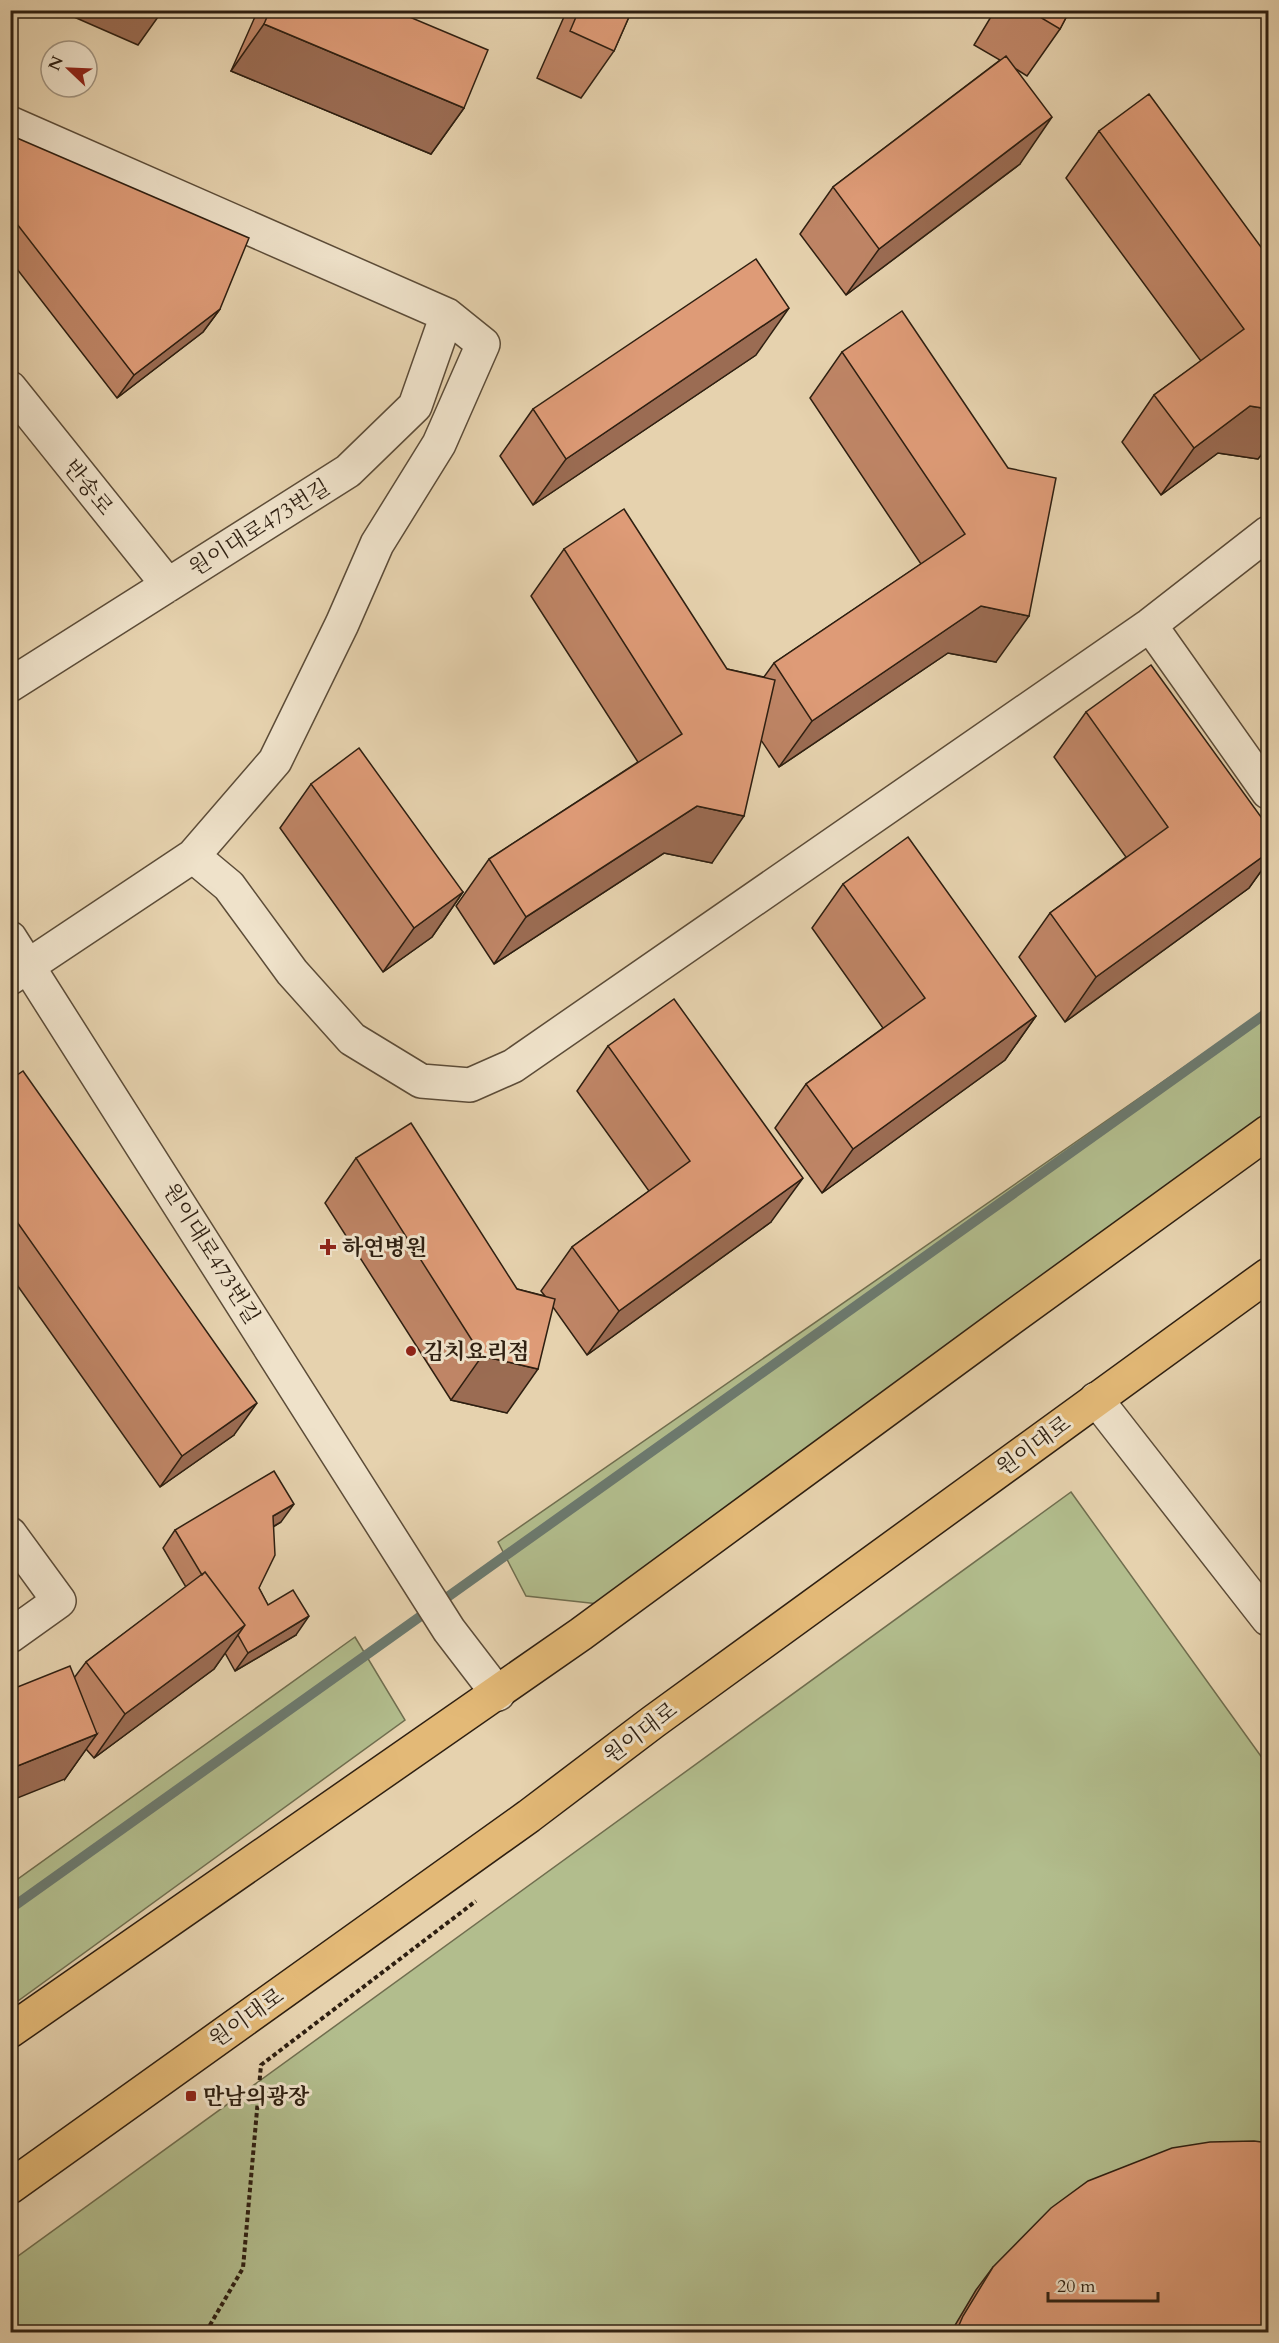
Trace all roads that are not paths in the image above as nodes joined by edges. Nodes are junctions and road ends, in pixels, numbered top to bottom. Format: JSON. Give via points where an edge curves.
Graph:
{"nodes":[{"id":1,"x":10,"y":123,"type":"edge"},
{"id":2,"x":447,"y":315,"type":"junction"},
{"id":3,"x":10,"y":388,"type":"edge"},
{"id":4,"x":1269,"y":533,"type":"edge"},
{"id":5,"x":168,"y":585,"type":"junction"},
{"id":6,"x":1150,"y":625,"type":"junction"},
{"id":7,"x":10,"y":685,"type":"edge"},
{"id":8,"x":1269,"y":792,"type":"edge"},
{"id":9,"x":193,"y":856,"type":"junction"},
{"id":10,"x":10,"y":938,"type":"edge"},
{"id":11,"x":20,"y":971,"type":"edge"},
{"id":12,"x":1269,"y":1132,"type":"edge"},
{"id":13,"x":1269,"y":1275,"type":"edge"},
{"id":14,"x":1096,"y":1399,"type":"junction"},
{"id":15,"x":10,"y":1534,"type":"edge"},
{"id":16,"x":1269,"y":1619,"type":"edge"},
{"id":17,"x":10,"y":1636,"type":"edge"},
{"id":18,"x":498,"y":1694,"type":"junction"},
{"id":19,"x":10,"y":2031,"type":"edge"},
{"id":20,"x":10,"y":2187,"type":"edge"}],
"edges":[{"from":1,"to":2,"type":"street"},
{"from":2,"to":5,"type":"street","name":"원이대로473번길","via":[[415,406],[348,471]]},
{"from":2,"to":9,"type":"street","via":[[483,344],[439,444],[377,544],[275,761]]},
{"from":3,"to":5,"type":"street","name":"반송로"},
{"from":4,"to":6,"type":"street"},
{"from":5,"to":7,"type":"street","name":"원이대로473번길"},
{"from":6,"to":8,"type":"street"},
{"from":6,"to":9,"type":"street","via":[[513,1066],[470,1085],[422,1081],[352,1039],[292,972],[229,886]]},
{"from":9,"to":11,"type":"street"},
{"from":10,"to":11,"type":"street","name":"원이대로473번길"},
{"from":11,"to":18,"type":"street","name":"원이대로473번길","via":[[449,1630]]},
{"from":12,"to":18,"type":"main road"},
{"from":13,"to":14,"type":"main road","name":"원이대로"},
{"from":14,"to":16,"type":"street"},
{"from":14,"to":20,"type":"main road","name":"원이대로","via":[[530,1816]]},
{"from":15,"to":17,"type":"street","via":[[59,1601]]},
{"from":18,"to":19,"type":"main road"}]}
